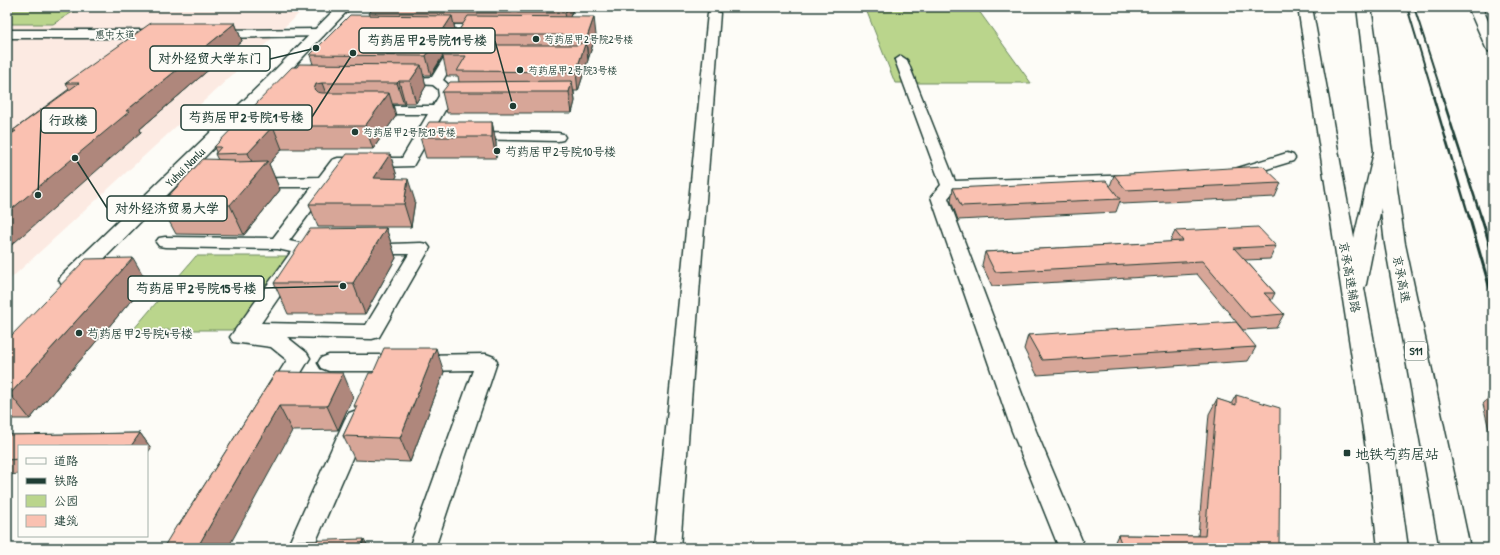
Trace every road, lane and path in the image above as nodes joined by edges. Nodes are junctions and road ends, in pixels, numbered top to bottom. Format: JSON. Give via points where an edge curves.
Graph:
{"nodes":[{"id":1,"x":344,"y":7,"type":"edge"},
{"id":2,"x":1305,"y":7,"type":"edge"},
{"id":3,"x":1364,"y":7,"type":"edge"},
{"id":4,"x":1475,"y":7,"type":"edge"},
{"id":5,"x":714,"y":13,"type":"dead end"},
{"id":6,"x":419,"y":29,"type":"edge"},
{"id":7,"x":467,"y":29,"type":"junction"},
{"id":8,"x":482,"y":30,"type":"edge"},
{"id":9,"x":318,"y":33,"type":"junction"},
{"id":10,"x":7,"y":34,"type":"edge"},
{"id":11,"x":175,"y":34,"type":"edge"},
{"id":12,"x":199,"y":34,"type":"edge"},
{"id":13,"x":1493,"y":48,"type":"edge"},
{"id":14,"x":449,"y":58,"type":"junction"},
{"id":15,"x":465,"y":58,"type":"edge"},
{"id":16,"x":901,"y":60,"type":"dead end"},
{"id":17,"x":412,"y":81,"type":"edge"},
{"id":18,"x":446,"y":96,"type":"junction"},
{"id":19,"x":353,"y":110,"type":"edge"},
{"id":20,"x":455,"y":136,"type":"edge"},
{"id":21,"x":558,"y":137,"type":"dead end"},
{"id":22,"x":1383,"y":152,"type":"junction"},
{"id":23,"x":1286,"y":158,"type":"dead end"},
{"id":24,"x":1222,"y":175,"type":"edge"},
{"id":25,"x":1153,"y":179,"type":"edge"},
{"id":26,"x":235,"y":182,"type":"edge"},
{"id":27,"x":324,"y":182,"type":"junction"},
{"id":28,"x":949,"y":186,"type":"junction"},
{"id":29,"x":165,"y":242,"type":"dead end"},
{"id":30,"x":278,"y":244,"type":"junction"},
{"id":31,"x":350,"y":249,"type":"edge"},
{"id":32,"x":58,"y":292,"type":"edge"},
{"id":33,"x":1353,"y":296,"type":"junction"},
{"id":34,"x":246,"y":330,"type":"junction"},
{"id":35,"x":330,"y":363,"type":"dead end"},
{"id":36,"x":374,"y":381,"type":"junction"},
{"id":37,"x":270,"y":405,"type":"edge"},
{"id":38,"x":300,"y":548,"type":"edge"},
{"id":39,"x":422,"y":548,"type":"edge"},
{"id":40,"x":667,"y":548,"type":"edge"},
{"id":41,"x":1072,"y":548,"type":"edge"},
{"id":42,"x":1393,"y":548,"type":"edge"},
{"id":43,"x":1455,"y":548,"type":"edge"}],
"edges":[{"from":1,"to":9,"type":"main road","name":"Yuhui Nanlu"},
{"from":2,"to":33,"type":"main road","name":"京承高速辅路"},
{"from":3,"to":22,"type":"main road","name":"京承高速","number":"S11"},
{"from":4,"to":13,"type":"main road"},
{"from":5,"to":40,"type":"street"},
{"from":6,"to":7,"type":"street"},
{"from":7,"to":8,"type":"street"},
{"from":7,"to":14,"type":"street"},
{"from":9,"to":12,"type":"street"},
{"from":9,"to":32,"type":"main road","name":"Yuhui Nanlu","via":[[281,80]]},
{"from":10,"to":11,"type":"street","name":"惠中大道"},
{"from":14,"to":15,"type":"street"},
{"from":14,"to":18,"type":"street"},
{"from":16,"to":28,"type":"street"},
{"from":17,"to":18,"type":"street"},
{"from":18,"to":19,"type":"street"},
{"from":18,"to":27,"type":"street","via":[[431,136],[407,163],[338,163]]},
{"from":20,"to":21,"type":"street"},
{"from":22,"to":33,"type":"main road"},
{"from":22,"to":43,"type":"main road","name":"京承高速","number":"S11","via":[[1395,244]]},
{"from":23,"to":24,"type":"street","via":[[1230,175]]},
{"from":25,"to":28,"type":"street"},
{"from":26,"to":27,"type":"street"},
{"from":27,"to":30,"type":"street"},
{"from":28,"to":41,"type":"street","via":[[939,197],[1024,431]]},
{"from":29,"to":30,"type":"street"},
{"from":30,"to":34,"type":"street","via":[[311,249]]},
{"from":31,"to":34,"type":"street","via":[[420,248],[372,332]]},
{"from":33,"to":42,"type":"main road","name":"京承高速辅路","via":[[1382,462]]},
{"from":34,"to":37,"type":"street","via":[[240,337],[276,340],[299,358]]},
{"from":35,"to":36,"type":"street"},
{"from":36,"to":38,"type":"street"},
{"from":36,"to":39,"type":"street","via":[[486,362]]}]}
